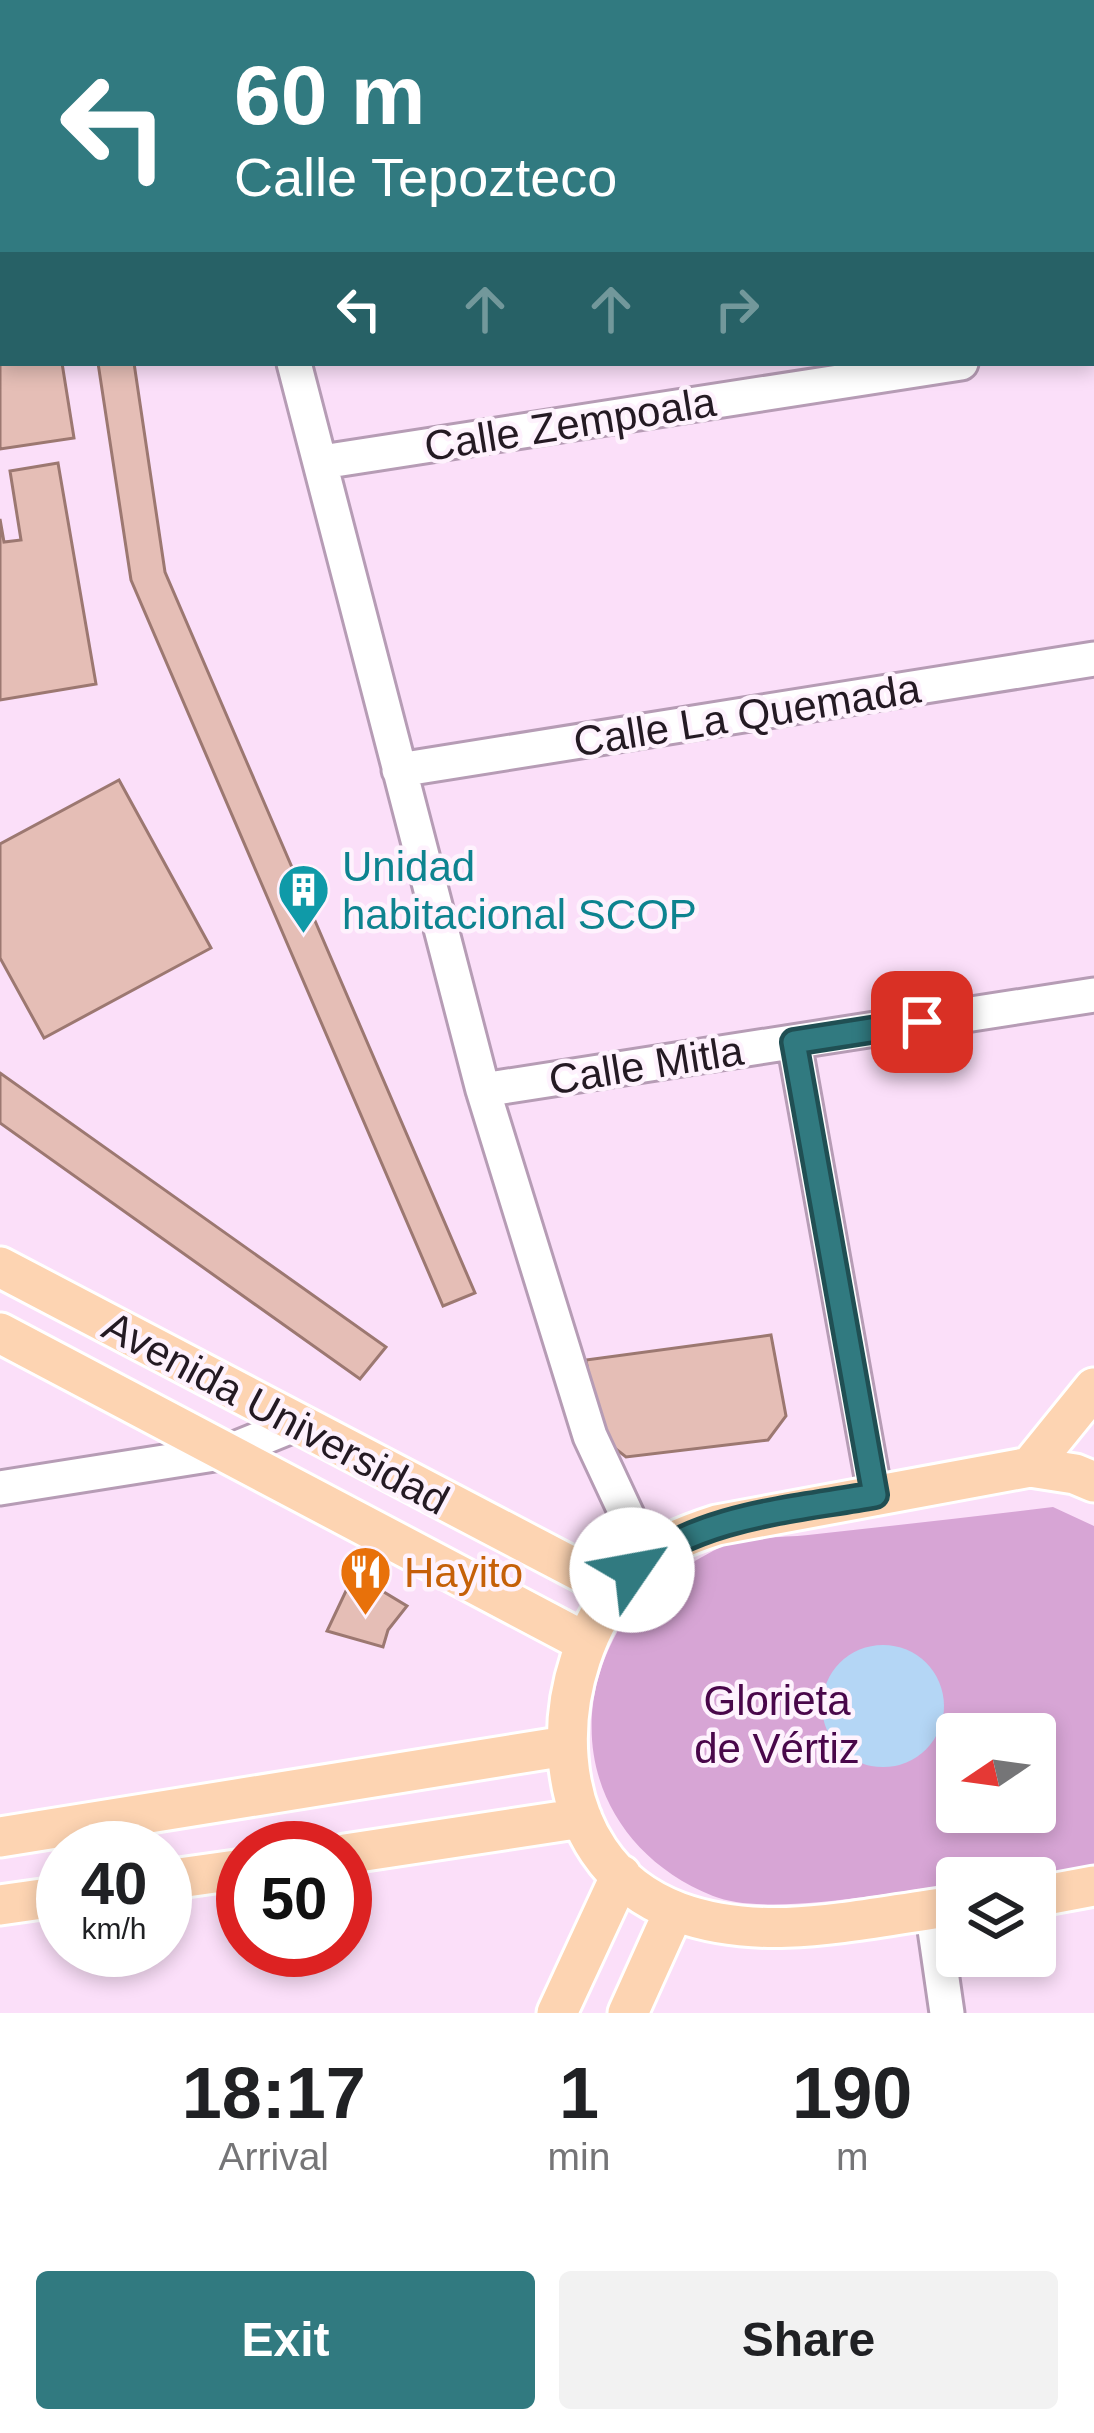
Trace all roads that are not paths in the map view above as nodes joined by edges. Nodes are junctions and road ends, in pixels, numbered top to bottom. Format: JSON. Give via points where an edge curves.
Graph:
{"nodes":[{"id":1,"x":295,"y":366,"type":"edge"},
{"id":2,"x":942,"y":366,"type":"edge"},
{"id":3,"x":322,"y":462,"type":"junction"},
{"id":4,"x":1094,"y":659,"type":"edge"},
{"id":5,"x":399,"y":770,"type":"junction"},
{"id":6,"x":1094,"y":995,"type":"edge"},
{"id":7,"x":794,"y":1042,"type":"junction"},
{"id":8,"x":483,"y":1090,"type":"junction"},
{"id":9,"x":0,"y":1267,"type":"edge"},
{"id":10,"x":0,"y":1333,"type":"edge"},
{"id":11,"x":1094,"y":1388,"type":"edge"},
{"id":12,"x":294,"y":1425,"type":"junction"},
{"id":13,"x":227,"y":1452,"type":"junction"},
{"id":14,"x":1030,"y":1467,"type":"junction"},
{"id":15,"x":1094,"y":1482,"type":"edge"},
{"id":16,"x":0,"y":1488,"type":"edge"},
{"id":17,"x":875,"y":1495,"type":"junction"},
{"id":18,"x":647,"y":1558,"type":"junction"},
{"id":19,"x":616,"y":1590,"type":"junction"},
{"id":20,"x":584,"y":1642,"type":"junction"},
{"id":21,"x":566,"y":1746,"type":"junction"},
{"id":22,"x":582,"y":1818,"type":"junction"},
{"id":23,"x":0,"y":1837,"type":"edge"},
{"id":24,"x":372,"y":1850,"type":"edge"},
{"id":25,"x":621,"y":1875,"type":"junction"},
{"id":26,"x":1094,"y":1886,"type":"edge"},
{"id":27,"x":1056,"y":1893,"type":"edge"},
{"id":28,"x":36,"y":1900,"type":"edge"},
{"id":29,"x":0,"y":1905,"type":"edge"},
{"id":30,"x":936,"y":1908,"type":"edge"},
{"id":31,"x":674,"y":1911,"type":"junction"},
{"id":32,"x":946,"y":1977,"type":"edge"},
{"id":33,"x":556,"y":2013,"type":"edge"},
{"id":34,"x":628,"y":2013,"type":"edge"},
{"id":35,"x":947,"y":2013,"type":"edge"}],
"edges":[{"from":1,"to":3,"type":"street"},
{"from":2,"to":3,"type":"street","name":"Calle Zempoala"},
{"from":3,"to":5,"type":"street"},
{"from":4,"to":5,"type":"street","name":"Calle La Quemada"},
{"from":5,"to":8,"type":"street"},
{"from":6,"to":7,"type":"street","name":"Calle Mitla"},
{"from":7,"to":8,"type":"street","name":"Calle Mitla"},
{"from":7,"to":17,"type":"street"},
{"from":8,"to":18,"type":"street","via":[[590,1436]]},
{"from":9,"to":12,"type":"main road","name":"Avenida Universidad"},
{"from":10,"to":13,"type":"main road","name":"Avenida Universidad"},
{"from":11,"to":14,"type":"main road"},
{"from":12,"to":13,"type":"street"},
{"from":12,"to":19,"type":"main road","name":"Avenida Universidad"},
{"from":13,"to":16,"type":"street"},
{"from":13,"to":20,"type":"main road","name":"Avenida Universidad"},
{"from":14,"to":15,"type":"main road"},
{"from":14,"to":17,"type":"main road"},
{"from":17,"to":18,"type":"main road","via":[[717,1525]]},
{"from":18,"to":19,"type":"main road"},
{"from":19,"to":20,"type":"main road"},
{"from":20,"to":21,"type":"main road","via":[[569,1687]]},
{"from":21,"to":22,"type":"main road"},
{"from":21,"to":23,"type":"main road"},
{"from":22,"to":24,"type":"main road"},
{"from":22,"to":25,"type":"main road"},
{"from":25,"to":31,"type":"main road"},
{"from":25,"to":33,"type":"main road"},
{"from":26,"to":27,"type":"main road"},
{"from":28,"to":29,"type":"main road"},
{"from":30,"to":31,"type":"main road","via":[[787,1928],[738,1928]]},
{"from":31,"to":34,"type":"main road"},
{"from":32,"to":35,"type":"street"}]}
